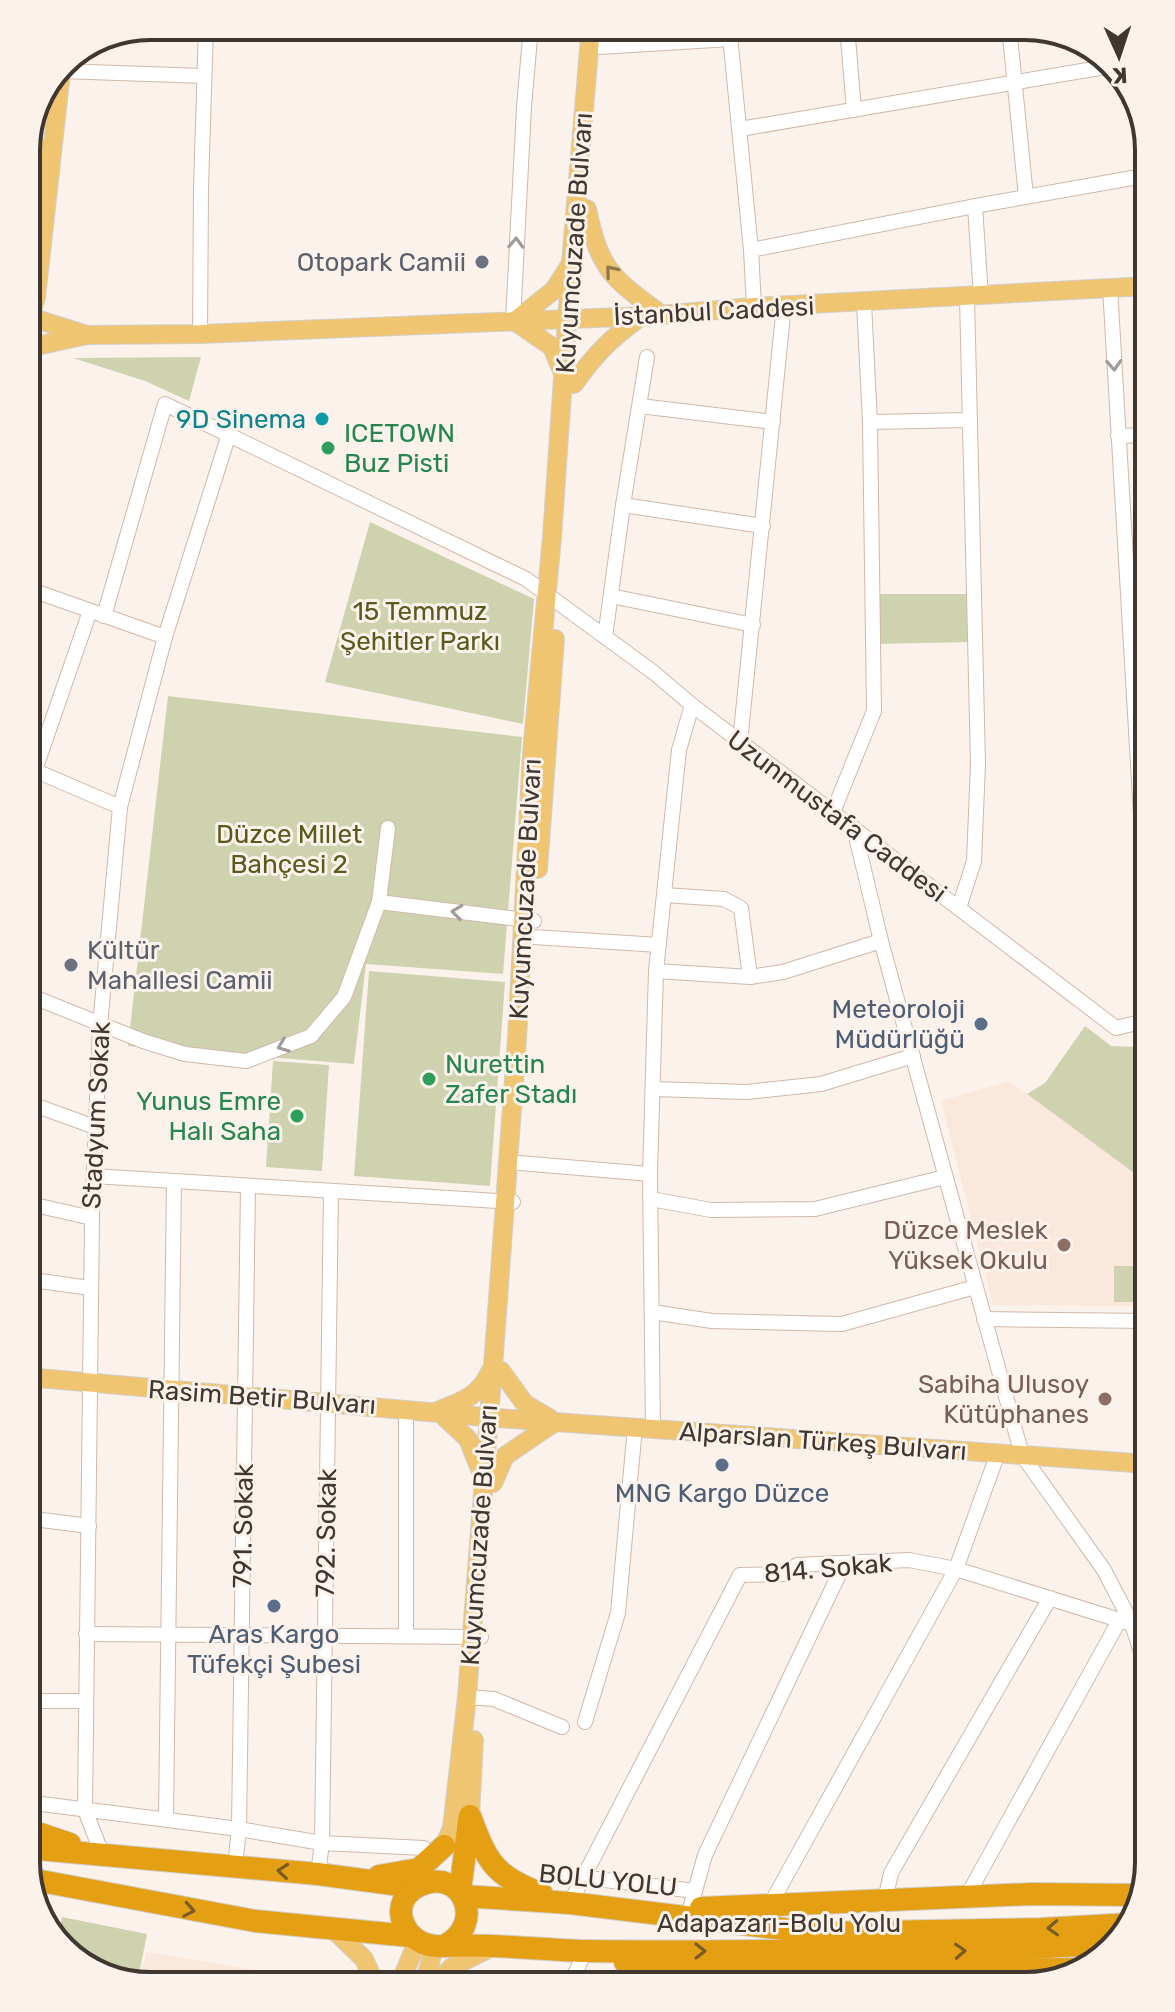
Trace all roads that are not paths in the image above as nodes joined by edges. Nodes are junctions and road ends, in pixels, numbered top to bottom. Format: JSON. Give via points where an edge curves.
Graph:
{"nodes":[{"id":1,"x":205,"y":40,"type":"edge"},
{"id":2,"x":530,"y":40,"type":"edge"},
{"id":3,"x":590,"y":40,"type":"edge"},
{"id":4,"x":600,"y":40,"type":"edge"},
{"id":5,"x":660,"y":40,"type":"edge"},
{"id":6,"x":731,"y":40,"type":"edge"},
{"id":7,"x":848,"y":40,"type":"edge"},
{"id":8,"x":1010,"y":40,"type":"edge"},
{"id":9,"x":599,"y":47,"type":"junction"},
{"id":10,"x":77,"y":68,"type":"edge"},
{"id":11,"x":1079,"y":71,"type":"edge"},
{"id":12,"x":204,"y":76,"type":"junction"},
{"id":13,"x":1014,"y":82,"type":"junction"},
{"id":14,"x":60,"y":87,"type":"edge"},
{"id":15,"x":854,"y":110,"type":"junction"},
{"id":16,"x":740,"y":129,"type":"junction"},
{"id":17,"x":1135,"y":178,"type":"edge"},
{"id":18,"x":1026,"y":197,"type":"junction"},
{"id":19,"x":975,"y":206,"type":"junction"},
{"id":20,"x":587,"y":209,"type":"junction"},
{"id":21,"x":751,"y":250,"type":"junction"},
{"id":22,"x":40,"y":262,"type":"edge"},
{"id":23,"x":571,"y":263,"type":"junction"},
{"id":24,"x":1135,"y":286,"type":"edge"},
{"id":25,"x":1110,"y":287,"type":"junction"},
{"id":26,"x":974,"y":296,"type":"junction"},
{"id":27,"x":864,"y":303,"type":"junction"},
{"id":28,"x":784,"y":305,"type":"junction"},
{"id":29,"x":754,"y":307,"type":"junction"},
{"id":30,"x":652,"y":315,"type":"junction"},
{"id":31,"x":40,"y":317,"type":"edge"},
{"id":32,"x":573,"y":318,"type":"junction"},
{"id":33,"x":513,"y":321,"type":"junction"},
{"id":34,"x":200,"y":334,"type":"junction"},
{"id":35,"x":87,"y":335,"type":"junction"},
{"id":36,"x":40,"y":345,"type":"edge"},
{"id":37,"x":647,"y":357,"type":"dead end"},
{"id":38,"x":569,"y":379,"type":"junction"},
{"id":39,"x":640,"y":406,"type":"junction"},
{"id":40,"x":970,"y":420,"type":"junction"},
{"id":41,"x":773,"y":422,"type":"junction"},
{"id":42,"x":870,"y":422,"type":"junction"},
{"id":43,"x":1135,"y":435,"type":"edge"},
{"id":44,"x":1118,"y":436,"type":"junction"},
{"id":45,"x":228,"y":437,"type":"junction"},
{"id":46,"x":623,"y":505,"type":"junction"},
{"id":47,"x":763,"y":526,"type":"junction"},
{"id":48,"x":40,"y":593,"type":"edge"},
{"id":49,"x":611,"y":596,"type":"junction"},
{"id":50,"x":552,"y":600,"type":"junction"},
{"id":51,"x":97,"y":614,"type":"junction"},
{"id":52,"x":753,"y":625,"type":"junction"},
{"id":53,"x":165,"y":637,"type":"junction"},
{"id":54,"x":605,"y":637,"type":"junction"},
{"id":55,"x":692,"y":705,"type":"junction"},
{"id":56,"x":1135,"y":719,"type":"edge"},
{"id":57,"x":740,"y":742,"type":"junction"},
{"id":58,"x":40,"y":748,"type":"edge"},
{"id":59,"x":40,"y":773,"type":"edge"},
{"id":60,"x":120,"y":807,"type":"junction"},
{"id":61,"x":833,"y":812,"type":"junction"},
{"id":62,"x":388,"y":828,"type":"dead end"},
{"id":63,"x":854,"y":828,"type":"junction"},
{"id":64,"x":664,"y":895,"type":"junction"},
{"id":65,"x":379,"y":902,"type":"junction"},
{"id":66,"x":959,"y":908,"type":"junction"},
{"id":67,"x":530,"y":926,"type":"junction"},
{"id":68,"x":881,"y":941,"type":"junction"},
{"id":69,"x":659,"y":945,"type":"junction"},
{"id":70,"x":656,"y":971,"type":"junction"},
{"id":71,"x":750,"y":977,"type":"junction"},
{"id":72,"x":40,"y":1000,"type":"edge"},
{"id":73,"x":1135,"y":1023,"type":"edge"},
{"id":74,"x":100,"y":1026,"type":"junction"},
{"id":75,"x":913,"y":1056,"type":"junction"},
{"id":76,"x":654,"y":1089,"type":"junction"},
{"id":77,"x":40,"y":1107,"type":"edge"},
{"id":78,"x":95,"y":1127,"type":"junction"},
{"id":79,"x":512,"y":1162,"type":"junction"},
{"id":80,"x":650,"y":1174,"type":"junction"},
{"id":81,"x":93,"y":1176,"type":"junction"},
{"id":82,"x":945,"y":1177,"type":"junction"},
{"id":83,"x":174,"y":1181,"type":"junction"},
{"id":84,"x":248,"y":1186,"type":"junction"},
{"id":85,"x":331,"y":1192,"type":"junction"},
{"id":86,"x":651,"y":1199,"type":"junction"},
{"id":87,"x":509,"y":1202,"type":"junction"},
{"id":88,"x":40,"y":1206,"type":"edge"},
{"id":89,"x":92,"y":1218,"type":"junction"},
{"id":90,"x":40,"y":1281,"type":"edge"},
{"id":91,"x":975,"y":1287,"type":"junction"},
{"id":92,"x":90,"y":1288,"type":"junction"},
{"id":93,"x":652,"y":1312,"type":"junction"},
{"id":94,"x":984,"y":1319,"type":"junction"},
{"id":95,"x":1135,"y":1321,"type":"edge"},
{"id":96,"x":496,"y":1370,"type":"junction"},
{"id":97,"x":40,"y":1379,"type":"edge"},
{"id":98,"x":89,"y":1384,"type":"junction"},
{"id":99,"x":170,"y":1390,"type":"junction"},
{"id":100,"x":245,"y":1396,"type":"junction"},
{"id":101,"x":328,"y":1402,"type":"junction"},
{"id":102,"x":406,"y":1408,"type":"junction"},
{"id":103,"x":438,"y":1411,"type":"junction"},
{"id":104,"x":492,"y":1417,"type":"junction"},
{"id":105,"x":555,"y":1422,"type":"junction"},
{"id":106,"x":644,"y":1428,"type":"junction"},
{"id":107,"x":998,"y":1453,"type":"junction"},
{"id":108,"x":1022,"y":1455,"type":"junction"},
{"id":109,"x":1135,"y":1463,"type":"edge"},
{"id":110,"x":488,"y":1480,"type":"junction"},
{"id":111,"x":40,"y":1520,"type":"edge"},
{"id":112,"x":89,"y":1526,"type":"junction"},
{"id":113,"x":844,"y":1564,"type":"junction"},
{"id":114,"x":956,"y":1569,"type":"junction"},
{"id":115,"x":1050,"y":1598,"type":"junction"},
{"id":116,"x":1125,"y":1622,"type":"junction"},
{"id":117,"x":86,"y":1634,"type":"junction"},
{"id":118,"x":167,"y":1635,"type":"junction"},
{"id":119,"x":242,"y":1635,"type":"junction"},
{"id":120,"x":406,"y":1636,"type":"junction"},
{"id":121,"x":325,"y":1637,"type":"junction"},
{"id":122,"x":476,"y":1637,"type":"junction"},
{"id":123,"x":1135,"y":1645,"type":"edge"},
{"id":124,"x":472,"y":1697,"type":"junction"},
{"id":125,"x":40,"y":1701,"type":"edge"},
{"id":126,"x":86,"y":1701,"type":"junction"},
{"id":127,"x":585,"y":1722,"type":"dead end"},
{"id":128,"x":562,"y":1727,"type":"dead end"},
{"id":129,"x":40,"y":1804,"type":"edge"},
{"id":130,"x":85,"y":1810,"type":"junction"},
{"id":131,"x":470,"y":1816,"type":"junction"},
{"id":132,"x":166,"y":1819,"type":"junction"},
{"id":133,"x":239,"y":1829,"type":"junction"},
{"id":134,"x":40,"y":1834,"type":"edge"},
{"id":135,"x":322,"y":1843,"type":"junction"},
{"id":136,"x":434,"y":1847,"type":"junction"},
{"id":137,"x":40,"y":1849,"type":"edge"},
{"id":138,"x":102,"y":1854,"type":"junction"},
{"id":139,"x":235,"y":1866,"type":"junction"},
{"id":140,"x":547,"y":1873,"type":"dead end"},
{"id":141,"x":318,"y":1874,"type":"junction"},
{"id":142,"x":584,"y":1877,"type":"junction"},
{"id":143,"x":362,"y":1879,"type":"junction"},
{"id":144,"x":42,"y":1881,"type":"edge"},
{"id":145,"x":425,"y":1884,"type":"junction"},
{"id":146,"x":43,"y":1888,"type":"edge"},
{"id":147,"x":462,"y":1894,"type":"junction"},
{"id":148,"x":1130,"y":1895,"type":"edge"},
{"id":149,"x":967,"y":1896,"type":"junction"},
{"id":150,"x":692,"y":1900,"type":"junction"},
{"id":151,"x":885,"y":1900,"type":"junction"},
{"id":152,"x":146,"y":1902,"type":"junction"},
{"id":153,"x":566,"y":1903,"type":"junction"},
{"id":154,"x":770,"y":1905,"type":"junction"},
{"id":155,"x":635,"y":1911,"type":"junction"},
{"id":156,"x":1115,"y":1925,"type":"edge"},
{"id":157,"x":331,"y":1927,"type":"junction"},
{"id":158,"x":426,"y":1943,"type":"junction"},
{"id":159,"x":1099,"y":1944,"type":"edge"},
{"id":160,"x":495,"y":1946,"type":"junction"},
{"id":161,"x":585,"y":1951,"type":"junction"},
{"id":162,"x":629,"y":1963,"type":"junction"},
{"id":163,"x":370,"y":1972,"type":"edge"},
{"id":164,"x":408,"y":1972,"type":"edge"},
{"id":165,"x":425,"y":1972,"type":"edge"},
{"id":166,"x":447,"y":1972,"type":"edge"},
{"id":167,"x":576,"y":1972,"type":"edge"},
{"id":168,"x":626,"y":1972,"type":"edge"},
{"id":169,"x":657,"y":1972,"type":"edge"}],
"edges":[{"from":1,"to":12,"type":"street"},
{"from":33,"to":2,"type":"street","one_way":true},
{"from":3,"to":23,"type":"main road","name":"Kuyumcuzade Bulvarı"},
{"from":4,"to":9,"type":"main road","name":"Kuyumcuzade Bulvarı"},
{"from":5,"to":9,"type":"street"},
{"from":6,"to":16,"type":"street"},
{"from":7,"to":15,"type":"street"},
{"from":8,"to":13,"type":"street"},
{"from":9,"to":20,"type":"main road","name":"Kuyumcuzade Bulvarı"},
{"from":10,"to":12,"type":"street"},
{"from":11,"to":13,"type":"street"},
{"from":12,"to":34,"type":"street"},
{"from":13,"to":15,"type":"street"},
{"from":13,"to":18,"type":"street"},
{"from":14,"to":22,"type":"main road"},
{"from":15,"to":16,"type":"street"},
{"from":16,"to":21,"type":"street"},
{"from":17,"to":18,"type":"street"},
{"from":18,"to":19,"type":"street"},
{"from":19,"to":21,"type":"street"},
{"from":19,"to":26,"type":"street"},
{"from":30,"to":20,"type":"main road","one_way":true,"via":[[609,272]]},
{"from":20,"to":32,"type":"main road","name":"Kuyumcuzade Bulvarı"},
{"from":21,"to":29,"type":"street"},
{"from":23,"to":32,"type":"main road","name":"Kuyumcuzade Bulvarı"},
{"from":23,"to":33,"type":"main road","via":[[554,290]]},
{"from":24,"to":25,"type":"main road","name":"İstanbul Caddesi"},
{"from":25,"to":26,"type":"main road","name":"İstanbul Caddesi"},
{"from":25,"to":44,"type":"street","one_way":true},
{"from":26,"to":27,"type":"main road","name":"İstanbul Caddesi"},
{"from":26,"to":40,"type":"street"},
{"from":27,"to":28,"type":"main road","name":"İstanbul Caddesi"},
{"from":27,"to":42,"type":"street"},
{"from":28,"to":29,"type":"main road","name":"İstanbul Caddesi"},
{"from":28,"to":41,"type":"street"},
{"from":29,"to":30,"type":"main road","name":"İstanbul Caddesi"},
{"from":30,"to":32,"type":"main road","name":"İstanbul Caddesi"},
{"from":30,"to":38,"type":"main road","via":[[618,333]]},
{"from":31,"to":35,"type":"main road"},
{"from":32,"to":33,"type":"main road","name":"İstanbul Caddesi"},
{"from":32,"to":38,"type":"main road","name":"Kuyumcuzade Bulvarı"},
{"from":33,"to":34,"type":"main road","name":"İstanbul Caddesi"},
{"from":33,"to":38,"type":"main road","via":[[552,347]]},
{"from":34,"to":35,"type":"main road","name":"İstanbul Caddesi"},
{"from":35,"to":36,"type":"main road"},
{"from":37,"to":39,"type":"street"},
{"from":38,"to":50,"type":"main road","name":"Kuyumcuzade Bulvarı"},
{"from":39,"to":41,"type":"street"},
{"from":39,"to":46,"type":"street"},
{"from":40,"to":42,"type":"street"},
{"from":40,"to":66,"type":"street","via":[[978,764],[974,861]]},
{"from":41,"to":47,"type":"street"},
{"from":42,"to":61,"type":"street","via":[[874,711]]},
{"from":43,"to":44,"type":"street"},
{"from":44,"to":56,"type":"street"},
{"from":45,"to":50,"type":"street","name":"Uzunmustafa Caddesi","via":[[526,579]]},
{"from":45,"to":51,"type":"street","name":"Uzunmustafa Caddesi","via":[[165,404]]},
{"from":45,"to":53,"type":"street","name":"Stadyum Sokak"},
{"from":46,"to":47,"type":"street"},
{"from":46,"to":49,"type":"street"},
{"from":47,"to":52,"type":"street"},
{"from":48,"to":51,"type":"street"},
{"from":49,"to":52,"type":"street"},
{"from":49,"to":54,"type":"street"},
{"from":50,"to":54,"type":"street","name":"Uzunmustafa Caddesi"},
{"from":50,"to":67,"type":"main road","name":"Kuyumcuzade Bulvarı"},
{"from":51,"to":53,"type":"street"},
{"from":51,"to":58,"type":"street"},
{"from":52,"to":57,"type":"street"},
{"from":53,"to":60,"type":"street","name":"Stadyum Sokak"},
{"from":54,"to":55,"type":"street","name":"Uzunmustafa Caddesi"},
{"from":55,"to":57,"type":"street","name":"Uzunmustafa Caddesi"},
{"from":55,"to":64,"type":"street","via":[[679,750]]},
{"from":57,"to":61,"type":"street","name":"Uzunmustafa Caddesi"},
{"from":59,"to":60,"type":"street"},
{"from":60,"to":74,"type":"street","name":"Stadyum Sokak"},
{"from":61,"to":63,"type":"street","name":"Uzunmustafa Caddesi"},
{"from":62,"to":65,"type":"street"},
{"from":63,"to":66,"type":"street","name":"Uzunmustafa Caddesi"},
{"from":63,"to":68,"type":"street"},
{"from":64,"to":69,"type":"street"},
{"from":64,"to":71,"type":"street","via":[[724,899],[741,908]]},
{"from":67,"to":65,"type":"street","one_way":true},
{"from":65,"to":74,"type":"street","one_way":true,"via":[[344,997],[311,1036],[246,1061],[185,1054]]},
{"from":66,"to":73,"type":"street","name":"Uzunmustafa Caddesi","via":[[1116,1028]]},
{"from":67,"to":69,"type":"street"},
{"from":67,"to":79,"type":"main road","name":"Kuyumcuzade Bulvarı"},
{"from":68,"to":71,"type":"street"},
{"from":68,"to":75,"type":"street"},
{"from":69,"to":70,"type":"street"},
{"from":70,"to":71,"type":"street"},
{"from":70,"to":76,"type":"street"},
{"from":72,"to":74,"type":"street"},
{"from":74,"to":78,"type":"street","name":"Stadyum Sokak"},
{"from":75,"to":76,"type":"street","via":[[821,1084],[747,1092]]},
{"from":75,"to":82,"type":"street"},
{"from":76,"to":80,"type":"street"},
{"from":77,"to":78,"type":"street"},
{"from":78,"to":81,"type":"street","name":"Stadyum Sokak"},
{"from":79,"to":80,"type":"street"},
{"from":79,"to":87,"type":"main road","name":"Kuyumcuzade Bulvarı"},
{"from":80,"to":86,"type":"street"},
{"from":81,"to":83,"type":"street"},
{"from":81,"to":89,"type":"street","name":"Stadyum Sokak"},
{"from":82,"to":86,"type":"street","via":[[815,1209],[711,1210]]},
{"from":82,"to":91,"type":"street"},
{"from":83,"to":84,"type":"street"},
{"from":83,"to":99,"type":"street"},
{"from":84,"to":85,"type":"street"},
{"from":84,"to":100,"type":"street","name":"791. Sokak"},
{"from":85,"to":87,"type":"street"},
{"from":85,"to":101,"type":"street","name":"792. Sokak"},
{"from":86,"to":93,"type":"street"},
{"from":87,"to":96,"type":"main road","name":"Kuyumcuzade Bulvarı"},
{"from":88,"to":89,"type":"street"},
{"from":89,"to":92,"type":"street","name":"Stadyum Sokak"},
{"from":90,"to":92,"type":"street"},
{"from":91,"to":93,"type":"street","via":[[842,1324],[712,1321]]},
{"from":91,"to":94,"type":"street"},
{"from":92,"to":98,"type":"street","name":"Stadyum Sokak"},
{"from":93,"to":106,"type":"street"},
{"from":94,"to":95,"type":"street"},
{"from":94,"to":108,"type":"street"},
{"from":96,"to":103,"type":"main road","via":[[469,1399]]},
{"from":96,"to":104,"type":"main road","name":"Kuyumcuzade Bulvarı"},
{"from":96,"to":105,"type":"main road","via":[[525,1404]]},
{"from":97,"to":98,"type":"main road","name":"Rasim Betir Bulvarı"},
{"from":98,"to":99,"type":"main road","name":"Rasim Betir Bulvarı"},
{"from":98,"to":112,"type":"street","name":"Stadyum Sokak"},
{"from":99,"to":100,"type":"main road","name":"Rasim Betir Bulvarı"},
{"from":99,"to":118,"type":"street"},
{"from":100,"to":101,"type":"main road","name":"Rasim Betir Bulvarı"},
{"from":100,"to":119,"type":"street","name":"791. Sokak"},
{"from":101,"to":102,"type":"main road","name":"Rasim Betir Bulvarı"},
{"from":101,"to":121,"type":"street","name":"792. Sokak"},
{"from":102,"to":103,"type":"main road","name":"Rasim Betir Bulvarı"},
{"from":102,"to":120,"type":"street"},
{"from":103,"to":104,"type":"main road","name":"Rasim Betir Bulvarı"},
{"from":103,"to":110,"type":"main road","via":[[468,1439]]},
{"from":104,"to":105,"type":"main road","name":"Alparslan Türkeş Bulvarı"},
{"from":104,"to":110,"type":"main road","name":"Kuyumcuzade Bulvarı"},
{"from":105,"to":106,"type":"main road","name":"Alparslan Türkeş Bulvarı"},
{"from":105,"to":110,"type":"main road","via":[[505,1456]]},
{"from":106,"to":107,"type":"main road","name":"Alparslan Türkeş Bulvarı"},
{"from":106,"to":127,"type":"street","via":[[618,1613]]},
{"from":107,"to":108,"type":"main road","name":"Alparslan Türkeş Bulvarı"},
{"from":107,"to":114,"type":"street"},
{"from":108,"to":109,"type":"main road","name":"Alparslan Türkeş Bulvarı"},
{"from":108,"to":116,"type":"street","via":[[1104,1570]]},
{"from":110,"to":122,"type":"main road","name":"Kuyumcuzade Bulvarı"},
{"from":111,"to":112,"type":"street"},
{"from":112,"to":117,"type":"street","name":"Stadyum Sokak"},
{"from":113,"to":114,"type":"street","name":"814. Sokak","via":[[909,1560]]},
{"from":113,"to":142,"type":"street","name":"814. Sokak","via":[[740,1575]]},
{"from":113,"to":150,"type":"street","via":[[705,1855]]},
{"from":114,"to":115,"type":"street","name":"814. Sokak"},
{"from":114,"to":154,"type":"street"},
{"from":115,"to":116,"type":"street","name":"814. Sokak"},
{"from":115,"to":151,"type":"street","via":[[891,1873]]},
{"from":116,"to":123,"type":"street"},
{"from":116,"to":149,"type":"street"},
{"from":117,"to":118,"type":"street"},
{"from":117,"to":126,"type":"street","name":"Stadyum Sokak"},
{"from":118,"to":119,"type":"street"},
{"from":118,"to":132,"type":"street"},
{"from":119,"to":121,"type":"street"},
{"from":119,"to":133,"type":"street","name":"791. Sokak"},
{"from":120,"to":121,"type":"street"},
{"from":120,"to":122,"type":"street"},
{"from":121,"to":135,"type":"street","name":"792. Sokak"},
{"from":122,"to":124,"type":"main road","name":"Kuyumcuzade Bulvarı"},
{"from":124,"to":128,"type":"street","via":[[494,1699]]},
{"from":124,"to":131,"type":"main road","name":"Kuyumcuzade Bulvarı"},
{"from":124,"to":136,"type":"main road","name":"Kuyumcuzade Bulvarı","via":[[452,1828]]},
{"from":125,"to":126,"type":"street"},
{"from":126,"to":130,"type":"street","name":"Stadyum Sokak"},
{"from":129,"to":130,"type":"street"},
{"from":130,"to":132,"type":"street"},
{"from":130,"to":138,"type":"street"},
{"from":131,"to":147,"type":"highway"},
{"from":131,"to":153,"type":"highway","via":[[492,1865],[512,1882]]},
{"from":132,"to":133,"type":"street"},
{"from":133,"to":135,"type":"street"},
{"from":133,"to":139,"type":"street","name":"791. Sokak"},
{"from":134,"to":138,"type":"highway"},
{"from":135,"to":136,"type":"street"},
{"from":135,"to":141,"type":"street","name":"792. Sokak"},
{"from":136,"to":143,"type":"highway","via":[[419,1869]]},
{"from":136,"to":145,"type":"highway"},
{"from":137,"to":138,"type":"highway"},
{"from":138,"to":139,"type":"highway"},
{"from":141,"to":139,"type":"highway","one_way":true},
{"from":140,"to":142,"type":"street"},
{"from":141,"to":143,"type":"highway"},
{"from":142,"to":150,"type":"street"},
{"from":142,"to":153,"type":"street","name":"814. Sokak"},
{"from":143,"to":145,"type":"highway"},
{"from":144,"to":152,"type":"highway","name":"Adapazarı-Bolu Yolu"},
{"from":145,"to":147,"type":"highway","via":[[444,1883]]},
{"from":145,"to":158,"type":"highway","via":[[403,1905],[402,1916]]},
{"from":146,"to":152,"type":"highway"},
{"from":147,"to":153,"type":"highway","name":"BOLU YOLU"},
{"from":147,"to":158,"type":"highway","via":[[468,1914],[461,1935]]},
{"from":148,"to":149,"type":"highway"},
{"from":149,"to":151,"type":"highway"},
{"from":150,"to":154,"type":"highway"},
{"from":150,"to":155,"type":"highway"},
{"from":151,"to":154,"type":"highway"},
{"from":152,"to":157,"type":"highway","name":"Adapazarı-Bolu Yolu","one_way":true,"via":[[255,1921]]},
{"from":153,"to":155,"type":"highway","name":"BOLU YOLU"},
{"from":156,"to":155,"type":"highway","name":"BOLU YOLU","one_way":true,"via":[[816,1933]]},
{"from":157,"to":158,"type":"highway","name":"Adapazarı-Bolu Yolu"},
{"from":157,"to":163,"type":"main road","via":[[364,1959]]},
{"from":158,"to":160,"type":"highway","name":"Adapazarı-Bolu Yolu"},
{"from":158,"to":164,"type":"main road"},
{"from":158,"to":165,"type":"main road"},
{"from":161,"to":159,"type":"highway","name":"Adapazarı-Bolu Yolu","one_way":true,"via":[[942,1952]]},
{"from":160,"to":161,"type":"highway","name":"Adapazarı-Bolu Yolu"},
{"from":160,"to":166,"type":"main road"},
{"from":161,"to":162,"type":"highway"},
{"from":161,"to":167,"type":"street"},
{"from":162,"to":168,"type":"street"},
{"from":162,"to":169,"type":"highway"}]}
